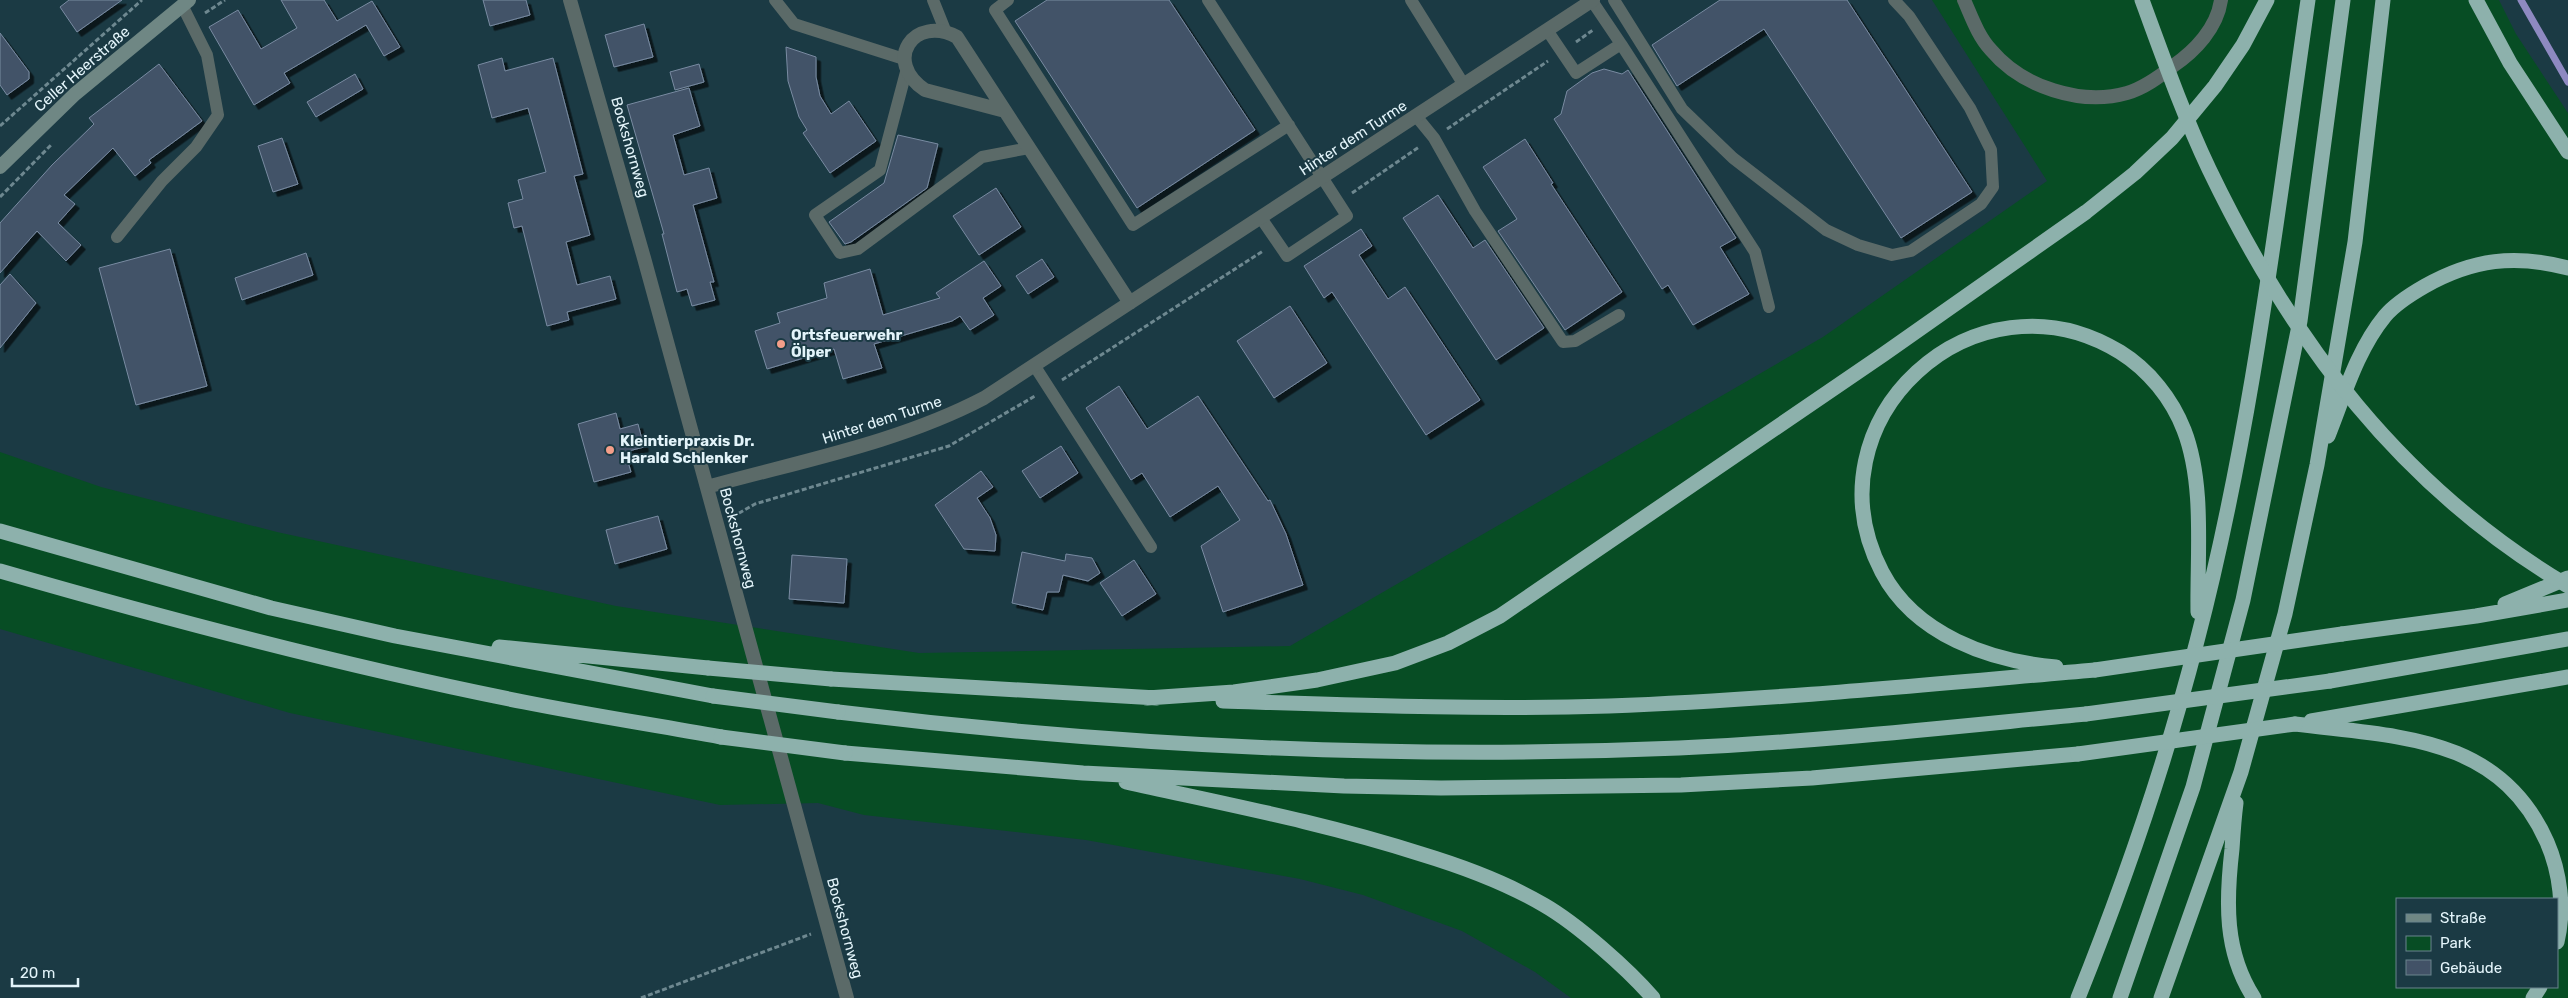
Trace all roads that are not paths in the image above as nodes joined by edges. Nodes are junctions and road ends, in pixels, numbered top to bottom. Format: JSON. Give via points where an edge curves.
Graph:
{"nodes":[{"id":1,"x":570,"y":0,"type":"edge"},
{"id":2,"x":775,"y":0,"type":"edge"},
{"id":3,"x":933,"y":0,"type":"edge"},
{"id":4,"x":1008,"y":0,"type":"edge"},
{"id":5,"x":1208,"y":0,"type":"edge"},
{"id":6,"x":1412,"y":0,"type":"edge"},
{"id":7,"x":1593,"y":0,"type":"edge"},
{"id":8,"x":1614,"y":0,"type":"edge"},
{"id":9,"x":1894,"y":0,"type":"edge"},
{"id":10,"x":1964,"y":0,"type":"edge"},
{"id":11,"x":2142,"y":0,"type":"edge"},
{"id":12,"x":2221,"y":0,"type":"edge"},
{"id":13,"x":2267,"y":0,"type":"edge"},
{"id":14,"x":2308,"y":0,"type":"edge"},
{"id":15,"x":2343,"y":0,"type":"edge"},
{"id":16,"x":2383,"y":0,"type":"edge"},
{"id":17,"x":2476,"y":0,"type":"edge"},
{"id":18,"x":183,"y":2,"type":"edge"},
{"id":19,"x":945,"y":30,"type":"junction"},
{"id":20,"x":1547,"y":30,"type":"junction"},
{"id":21,"x":1621,"y":44,"type":"junction"},
{"id":22,"x":905,"y":65,"type":"junction"},
{"id":23,"x":1464,"y":84,"type":"junction"},
{"id":24,"x":1006,"y":111,"type":"junction"},
{"id":25,"x":1416,"y":116,"type":"junction"},
{"id":26,"x":1289,"y":125,"type":"junction"},
{"id":27,"x":1029,"y":148,"type":"junction"},
{"id":28,"x":2568,"y":152,"type":"edge"},
{"id":29,"x":0,"y":167,"type":"edge"},
{"id":30,"x":1323,"y":177,"type":"junction"},
{"id":31,"x":1261,"y":218,"type":"junction"},
{"id":32,"x":117,"y":237,"type":"dead end"},
{"id":33,"x":2568,"y":268,"type":"edge"},
{"id":34,"x":1130,"y":303,"type":"junction"},
{"id":35,"x":1769,"y":307,"type":"dead end"},
{"id":36,"x":1619,"y":315,"type":"dead end"},
{"id":37,"x":1034,"y":365,"type":"junction"},
{"id":38,"x":2317,"y":465,"type":"junction"},
{"id":39,"x":707,"y":487,"type":"junction"},
{"id":40,"x":0,"y":531,"type":"edge"},
{"id":41,"x":1151,"y":547,"type":"dead end"},
{"id":42,"x":0,"y":571,"type":"edge"},
{"id":43,"x":2568,"y":578,"type":"edge"},
{"id":44,"x":2568,"y":586,"type":"edge"},
{"id":45,"x":2568,"y":600,"type":"edge"},
{"id":46,"x":2476,"y":616,"type":"junction"},
{"id":47,"x":395,"y":636,"type":"junction"},
{"id":48,"x":2568,"y":639,"type":"edge"},
{"id":49,"x":2198,"y":640,"type":"junction"},
{"id":50,"x":2095,"y":670,"type":"junction"},
{"id":51,"x":2568,"y":677,"type":"edge"},
{"id":52,"x":1147,"y":698,"type":"junction"},
{"id":53,"x":2295,"y":724,"type":"junction"},
{"id":54,"x":2241,"y":772,"type":"junction"},
{"id":55,"x":1083,"y":773,"type":"junction"},
{"id":56,"x":2558,"y":931,"type":"edge"},
{"id":57,"x":847,"y":998,"type":"edge"},
{"id":58,"x":1653,"y":998,"type":"edge"},
{"id":59,"x":2078,"y":998,"type":"edge"},
{"id":60,"x":2120,"y":998,"type":"edge"},
{"id":61,"x":2161,"y":998,"type":"edge"},
{"id":62,"x":2254,"y":998,"type":"edge"}],
"edges":[{"from":1,"to":39,"type":"street","name":"Bockshornweg"},
{"from":2,"to":22,"type":"lane","via":[[794,24]]},
{"from":3,"to":19,"type":"lane"},
{"from":4,"to":26,"type":"lane","via":[[995,10],[1133,225]]},
{"from":5,"to":26,"type":"lane"},
{"from":6,"to":23,"type":"lane"},
{"from":7,"to":20,"type":"street","name":"Hinter dem Turme"},
{"from":7,"to":21,"type":"lane"},
{"from":8,"to":9,"type":"lane","via":[[1682,109],[1733,158],[1826,230],[1858,245],[1892,255],[1912,251],[1981,204],[1993,187],[1991,150],[1970,108],[1909,16]]},
{"from":10,"to":12,"type":"street","via":[[1976,28],[1992,51],[2016,71],[2045,88],[2077,96],[2103,97],[2128,93],[2147,84],[2189,56],[2208,33]]},
{"from":11,"to":44,"type":"highway","bridge":true,"via":[[2178,99],[2209,168],[2250,248],[2310,345],[2360,412],[2415,469],[2467,517]]},
{"from":13,"to":52,"type":"highway","via":[[2243,45],[2215,86],[2172,138],[2135,173],[2086,212],[1892,348],[1500,616],[1448,643],[1395,663],[1317,680],[1234,692]]},
{"from":14,"to":49,"type":"highway","via":[[2259,337],[2234,476]]},
{"from":15,"to":60,"type":"highway","via":[[2300,321],[2243,600],[2193,787]]},
{"from":16,"to":38,"type":"highway","via":[[2355,242]]},
{"from":17,"to":28,"type":"highway","via":[[2510,63]]},
{"from":18,"to":29,"type":"main road","name":"Celler Heerstraße","via":[[75,94]]},
{"from":18,"to":32,"type":"lane","via":[[207,55],[218,115],[196,147],[162,181]]},
{"from":19,"to":22,"type":"street","via":[[919,34],[907,45]]},
{"from":19,"to":24,"type":"street","via":[[958,37]]},
{"from":20,"to":21,"type":"lane","via":[[1576,73]]},
{"from":20,"to":23,"type":"street","name":"Hinter dem Turme"},
{"from":21,"to":35,"type":"lane","via":[[1755,252]]},
{"from":22,"to":24,"type":"street","via":[[914,83],[925,90]]},
{"from":22,"to":27,"type":"lane","via":[[880,170],[815,215],[840,253],[858,248],[982,157]]},
{"from":23,"to":25,"type":"street","name":"Hinter dem Turme"},
{"from":24,"to":27,"type":"street"},
{"from":25,"to":30,"type":"street","name":"Hinter dem Turme"},
{"from":25,"to":36,"type":"lane","via":[[1434,138],[1484,224],[1562,342],[1575,341]]},
{"from":26,"to":30,"type":"lane"},
{"from":27,"to":34,"type":"street"},
{"from":30,"to":31,"type":"street","name":"Hinter dem Turme"},
{"from":30,"to":31,"type":"lane","via":[[1347,216],[1287,256]]},
{"from":31,"to":34,"type":"street","name":"Hinter dem Turme"},
{"from":33,"to":38,"type":"highway","via":[[2543,262],[2507,260],[2478,263],[2445,275],[2409,295],[2386,316],[2361,354]]},
{"from":34,"to":37,"type":"street","name":"Hinter dem Turme"},
{"from":37,"to":39,"type":"street","name":"Hinter dem Turme","via":[[984,398],[920,428]]},
{"from":37,"to":41,"type":"lane"},
{"from":38,"to":54,"type":"highway","via":[[2285,614]]},
{"from":39,"to":57,"type":"street","name":"Bockshornweg"},
{"from":40,"to":47,"type":"highway","via":[[271,608]]},
{"from":42,"to":55,"type":"highway","bridge":true,"via":[[271,645],[523,702],[721,737],[845,754]]},
{"from":43,"to":46,"type":"highway"},
{"from":45,"to":46,"type":"highway"},
{"from":46,"to":50,"type":"highway","bridge":true},
{"from":47,"to":48,"type":"highway","bridge":true,"via":[[713,696],[937,724],[1187,743],[1363,750],[1676,748],[1813,741],[2086,714],[2330,682]]},
{"from":47,"to":52,"type":"highway","bridge":true,"via":[[831,679]]},
{"from":49,"to":50,"type":"highway","via":[[2195,476],[2184,431],[2162,390],[2146,372],[2121,353],[2064,329],[2017,326],[1971,337],[1916,371],[1878,421],[1862,482],[1869,542],[1882,574],[1898,596],[1950,637],[1993,656],[2016,662]]},
{"from":49,"to":59,"type":"highway","via":[[2160,774]]},
{"from":50,"to":52,"type":"highway","via":[[1851,692],[1608,706],[1374,706]]},
{"from":51,"to":53,"type":"highway"},
{"from":53,"to":55,"type":"highway","bridge":true,"via":[[2078,754],[1812,778],[1681,785],[1441,788]]},
{"from":53,"to":56,"type":"highway","via":[[2412,738],[2440,745],[2493,771],[2516,793],[2539,825],[2553,856],[2561,897]]},
{"from":54,"to":61,"type":"highway"},
{"from":54,"to":62,"type":"highway","via":[[2228,881],[2227,918],[2232,950],[2243,981]]},
{"from":55,"to":58,"type":"highway","via":[[1370,837],[1470,870],[1545,905],[1583,934]]}]}
